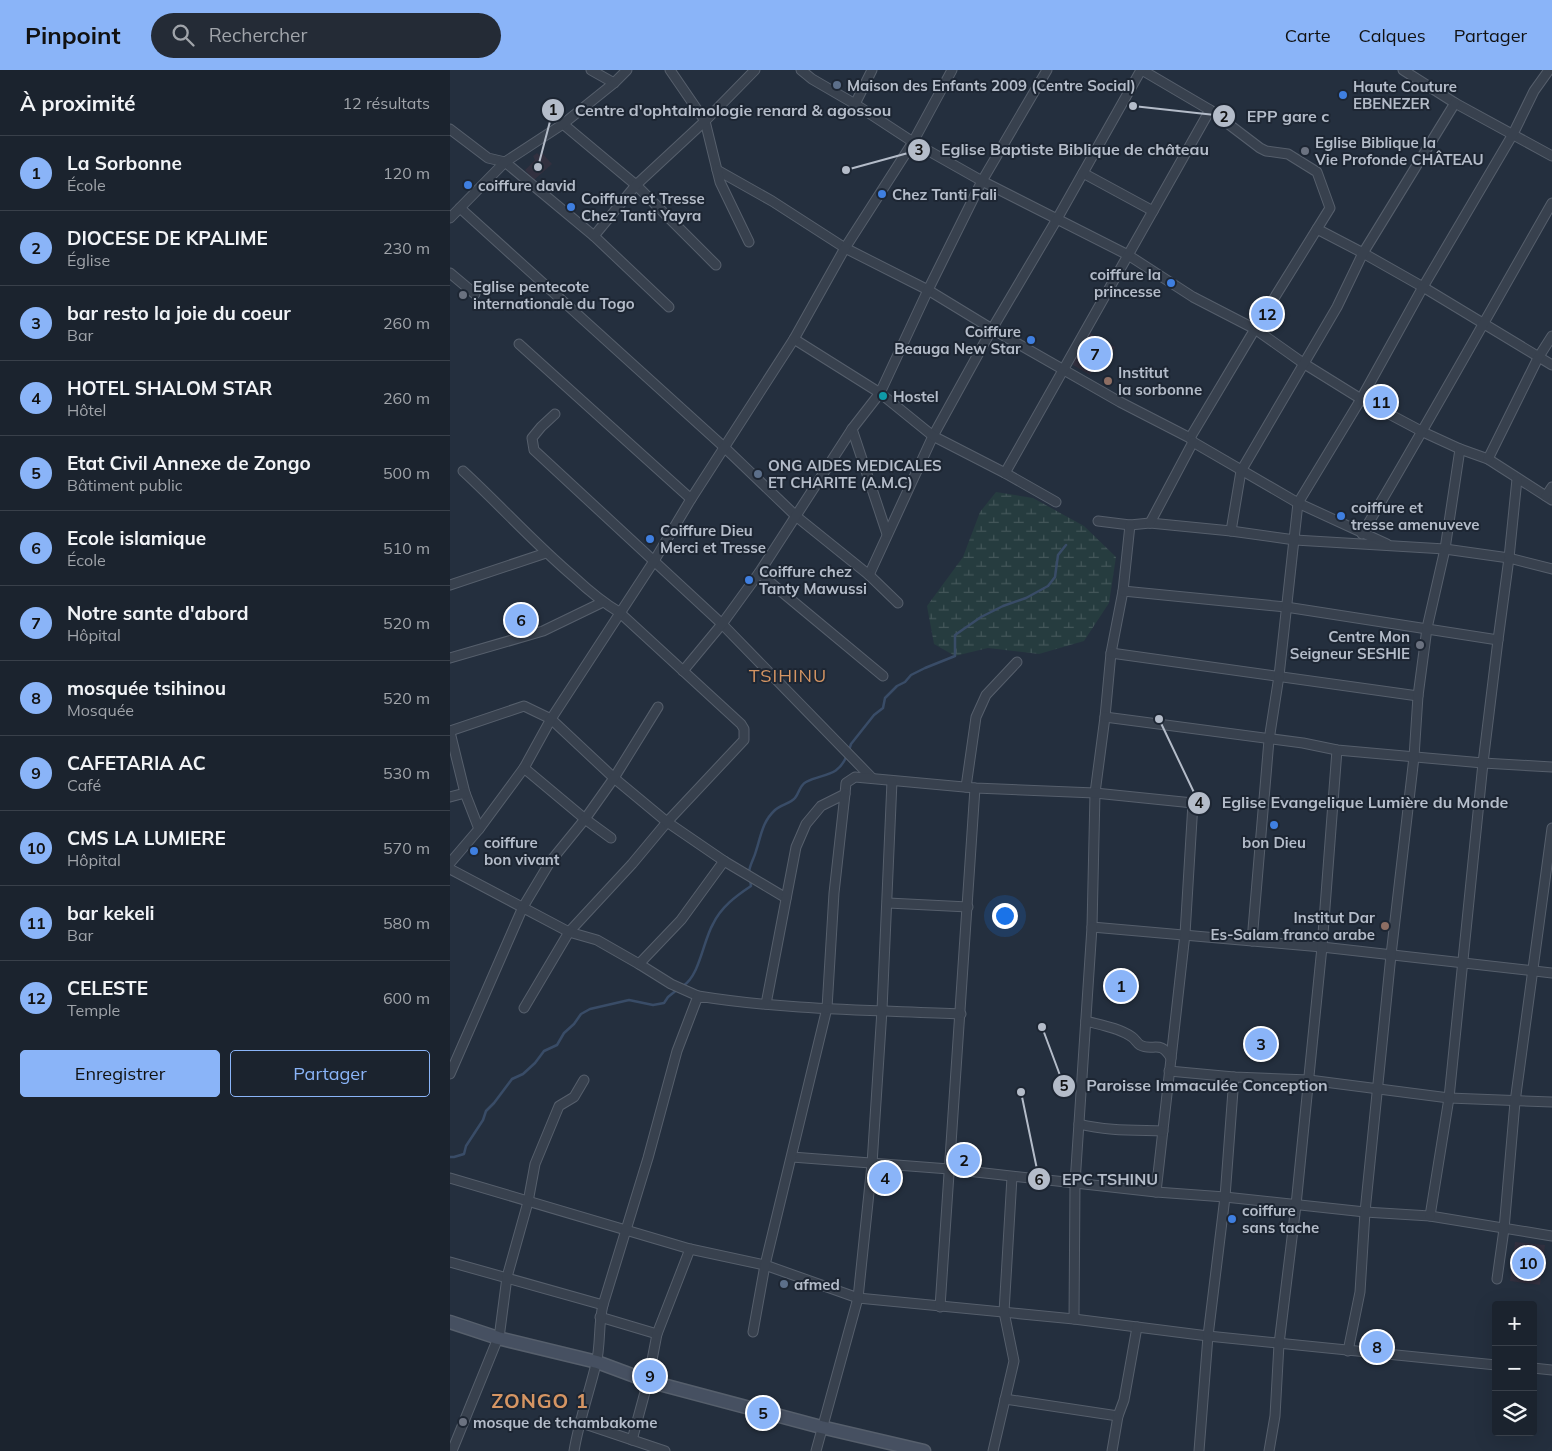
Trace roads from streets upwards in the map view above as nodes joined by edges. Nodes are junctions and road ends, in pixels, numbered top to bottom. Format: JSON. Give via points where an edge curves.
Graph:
{"nodes":[{"id":1,"x":591,"y":70,"type":"edge"},
{"id":2,"x":627,"y":70,"type":"edge"},
{"id":3,"x":670,"y":70,"type":"edge"},
{"id":4,"x":755,"y":70,"type":"edge"},
{"id":5,"x":801,"y":70,"type":"edge"},
{"id":6,"x":872,"y":70,"type":"edge"},
{"id":7,"x":952,"y":70,"type":"edge"},
{"id":8,"x":1046,"y":70,"type":"edge"},
{"id":9,"x":1142,"y":70,"type":"edge"},
{"id":10,"x":1403,"y":70,"type":"edge"},
{"id":11,"x":1549,"y":70,"type":"edge"},
{"id":12,"x":614,"y":83,"type":"junction"},
{"id":13,"x":1455,"y":103,"type":"junction"},
{"id":14,"x":855,"y":104,"type":"junction"},
{"id":15,"x":1210,"y":110,"type":"junction"},
{"id":16,"x":705,"y":121,"type":"junction"},
{"id":17,"x":562,"y":124,"type":"junction"},
{"id":18,"x":450,"y":129,"type":"edge"},
{"id":19,"x":1513,"y":134,"type":"junction"},
{"id":20,"x":454,"y":139,"type":"edge"},
{"id":21,"x":913,"y":142,"type":"junction"},
{"id":22,"x":1552,"y":156,"type":"edge"},
{"id":23,"x":506,"y":162,"type":"junction"},
{"id":24,"x":717,"y":170,"type":"junction"},
{"id":25,"x":1083,"y":173,"type":"junction"},
{"id":26,"x":982,"y":181,"type":"junction"},
{"id":27,"x":636,"y":185,"type":"junction"},
{"id":28,"x":1552,"y":203,"type":"edge"},
{"id":29,"x":460,"y":208,"type":"junction"},
{"id":30,"x":1153,"y":211,"type":"junction"},
{"id":31,"x":450,"y":218,"type":"edge"},
{"id":32,"x":1057,"y":219,"type":"junction"},
{"id":33,"x":1317,"y":229,"type":"junction"},
{"id":34,"x":594,"y":236,"type":"junction"},
{"id":35,"x":749,"y":242,"type":"dead end"},
{"id":36,"x":845,"y":248,"type":"junction"},
{"id":37,"x":1363,"y":253,"type":"junction"},
{"id":38,"x":1128,"y":255,"type":"junction"},
{"id":39,"x":716,"y":265,"type":"dead end"},
{"id":40,"x":450,"y":274,"type":"edge"},
{"id":41,"x":1423,"y":287,"type":"junction"},
{"id":42,"x":928,"y":290,"type":"junction"},
{"id":43,"x":475,"y":294,"type":"dead end"},
{"id":44,"x":668,"y":307,"type":"dead end"},
{"id":45,"x":1482,"y":324,"type":"junction"},
{"id":46,"x":992,"y":329,"type":"junction"},
{"id":47,"x":1255,"y":329,"type":"junction"},
{"id":48,"x":1552,"y":336,"type":"edge"},
{"id":49,"x":794,"y":339,"type":"junction"},
{"id":50,"x":519,"y":344,"type":"dead end"},
{"id":51,"x":1538,"y":358,"type":"junction"},
{"id":52,"x":1303,"y":363,"type":"junction"},
{"id":53,"x":1552,"y":365,"type":"edge"},
{"id":54,"x":1064,"y":368,"type":"junction"},
{"id":55,"x":880,"y":393,"type":"junction"},
{"id":56,"x":1361,"y":399,"type":"junction"},
{"id":57,"x":555,"y":414,"type":"dead end"},
{"id":58,"x":852,"y":429,"type":"junction"},
{"id":59,"x":1423,"y":432,"type":"junction"},
{"id":60,"x":933,"y":436,"type":"junction"},
{"id":61,"x":1191,"y":440,"type":"junction"},
{"id":62,"x":724,"y":448,"type":"junction"},
{"id":63,"x":1460,"y":449,"type":"junction"},
{"id":64,"x":1488,"y":459,"type":"junction"},
{"id":65,"x":463,"y":471,"type":"dead end"},
{"id":66,"x":1241,"y":471,"type":"junction"},
{"id":67,"x":1005,"y":472,"type":"junction"},
{"id":68,"x":1517,"y":479,"type":"junction"},
{"id":69,"x":1552,"y":488,"type":"edge"},
{"id":70,"x":1549,"y":498,"type":"edge"},
{"id":71,"x":691,"y":499,"type":"junction"},
{"id":72,"x":1056,"y":502,"type":"dead end"},
{"id":73,"x":1298,"y":503,"type":"junction"},
{"id":74,"x":797,"y":517,"type":"junction"},
{"id":75,"x":1098,"y":521,"type":"dead end"},
{"id":76,"x":1150,"y":523,"type":"junction"},
{"id":77,"x":1130,"y":525,"type":"junction"},
{"id":78,"x":1231,"y":531,"type":"junction"},
{"id":79,"x":887,"y":534,"type":"junction"},
{"id":80,"x":1362,"y":534,"type":"junction"},
{"id":81,"x":1295,"y":540,"type":"junction"},
{"id":82,"x":1386,"y":544,"type":"junction"},
{"id":83,"x":1445,"y":549,"type":"junction"},
{"id":84,"x":546,"y":553,"type":"junction"},
{"id":85,"x":1509,"y":558,"type":"junction"},
{"id":86,"x":654,"y":561,"type":"junction"},
{"id":87,"x":1552,"y":568,"type":"edge"},
{"id":88,"x":760,"y":573,"type":"junction"},
{"id":89,"x":869,"y":575,"type":"junction"},
{"id":90,"x":450,"y":585,"type":"edge"},
{"id":91,"x":1123,"y":591,"type":"junction"},
{"id":92,"x":603,"y":602,"type":"junction"},
{"id":93,"x":898,"y":604,"type":"dead end"},
{"id":94,"x":1286,"y":607,"type":"junction"},
{"id":95,"x":619,"y":612,"type":"junction"},
{"id":96,"x":722,"y":624,"type":"junction"},
{"id":97,"x":1427,"y":628,"type":"junction"},
{"id":98,"x":1498,"y":640,"type":"junction"},
{"id":99,"x":1111,"y":653,"type":"junction"},
{"id":100,"x":450,"y":658,"type":"edge"},
{"id":101,"x":1017,"y":662,"type":"dead end"},
{"id":102,"x":683,"y":671,"type":"junction"},
{"id":103,"x":883,"y":676,"type":"dead end"},
{"id":104,"x":1279,"y":676,"type":"junction"},
{"id":105,"x":1418,"y":696,"type":"junction"},
{"id":106,"x":658,"y":707,"type":"dead end"},
{"id":107,"x":1105,"y":717,"type":"junction"},
{"id":108,"x":551,"y":719,"type":"junction"},
{"id":109,"x":450,"y":732,"type":"edge"},
{"id":110,"x":1269,"y":740,"type":"junction"},
{"id":111,"x":1336,"y":750,"type":"junction"},
{"id":112,"x":1414,"y":757,"type":"junction"},
{"id":113,"x":1483,"y":763,"type":"junction"},
{"id":114,"x":1552,"y":767,"type":"edge"},
{"id":115,"x":524,"y":768,"type":"junction"},
{"id":116,"x":614,"y":778,"type":"junction"},
{"id":117,"x":872,"y":778,"type":"junction"},
{"id":118,"x":892,"y":780,"type":"junction"},
{"id":119,"x":970,"y":788,"type":"junction"},
{"id":120,"x":465,"y":793,"type":"junction"},
{"id":121,"x":1094,"y":793,"type":"junction"},
{"id":122,"x":845,"y":794,"type":"junction"},
{"id":123,"x":450,"y":797,"type":"edge"},
{"id":124,"x":585,"y":819,"type":"junction"},
{"id":125,"x":667,"y":822,"type":"junction"},
{"id":126,"x":1552,"y":828,"type":"edge"},
{"id":127,"x":479,"y":829,"type":"junction"},
{"id":128,"x":611,"y":838,"type":"dead end"},
{"id":129,"x":724,"y":861,"type":"junction"},
{"id":130,"x":450,"y":863,"type":"edge"},
{"id":131,"x":450,"y":869,"type":"edge"},
{"id":132,"x":786,"y":898,"type":"junction"},
{"id":133,"x":888,"y":903,"type":"junction"},
{"id":134,"x":523,"y":907,"type":"junction"},
{"id":135,"x":968,"y":907,"type":"junction"},
{"id":136,"x":1092,"y":927,"type":"junction"},
{"id":137,"x":569,"y":932,"type":"junction"},
{"id":138,"x":1185,"y":934,"type":"junction"},
{"id":139,"x":1252,"y":941,"type":"junction"},
{"id":140,"x":1322,"y":947,"type":"junction"},
{"id":141,"x":1390,"y":955,"type":"junction"},
{"id":142,"x":640,"y":964,"type":"junction"},
{"id":143,"x":1463,"y":964,"type":"junction"},
{"id":144,"x":1532,"y":972,"type":"junction"},
{"id":145,"x":1552,"y":973,"type":"edge"},
{"id":146,"x":698,"y":996,"type":"junction"},
{"id":147,"x":766,"y":1004,"type":"junction"},
{"id":148,"x":524,"y":1008,"type":"dead end"},
{"id":149,"x":827,"y":1008,"type":"junction"},
{"id":150,"x":882,"y":1010,"type":"junction"},
{"id":151,"x":961,"y":1014,"type":"junction"},
{"id":152,"x":1086,"y":1021,"type":"junction"},
{"id":153,"x":1171,"y":1058,"type":"junction"},
{"id":154,"x":1170,"y":1071,"type":"junction"},
{"id":155,"x":450,"y":1074,"type":"edge"},
{"id":156,"x":1234,"y":1077,"type":"junction"},
{"id":157,"x":584,"y":1080,"type":"dead end"},
{"id":158,"x":1309,"y":1080,"type":"junction"},
{"id":159,"x":1378,"y":1089,"type":"junction"},
{"id":160,"x":1449,"y":1098,"type":"junction"},
{"id":161,"x":1515,"y":1102,"type":"junction"},
{"id":162,"x":1552,"y":1102,"type":"edge"},
{"id":163,"x":1079,"y":1124,"type":"junction"},
{"id":164,"x":1163,"y":1131,"type":"junction"},
{"id":165,"x":792,"y":1157,"type":"junction"},
{"id":166,"x":872,"y":1164,"type":"junction"},
{"id":167,"x":949,"y":1169,"type":"junction"},
{"id":168,"x":1012,"y":1177,"type":"junction"},
{"id":169,"x":450,"y":1178,"type":"edge"},
{"id":170,"x":1075,"y":1182,"type":"junction"},
{"id":171,"x":1156,"y":1192,"type":"junction"},
{"id":172,"x":1225,"y":1197,"type":"junction"},
{"id":173,"x":528,"y":1202,"type":"junction"},
{"id":174,"x":1296,"y":1205,"type":"junction"},
{"id":175,"x":1365,"y":1212,"type":"junction"},
{"id":176,"x":1430,"y":1216,"type":"junction"},
{"id":177,"x":1504,"y":1229,"type":"junction"},
{"id":178,"x":627,"y":1230,"type":"junction"},
{"id":179,"x":1552,"y":1236,"type":"edge"},
{"id":180,"x":690,"y":1249,"type":"junction"},
{"id":181,"x":450,"y":1262,"type":"edge"},
{"id":182,"x":765,"y":1265,"type":"junction"},
{"id":183,"x":507,"y":1277,"type":"junction"},
{"id":184,"x":1497,"y":1279,"type":"dead end"},
{"id":185,"x":858,"y":1298,"type":"junction"},
{"id":186,"x":603,"y":1306,"type":"junction"},
{"id":187,"x":940,"y":1307,"type":"junction"},
{"id":188,"x":1004,"y":1312,"type":"junction"},
{"id":189,"x":600,"y":1317,"type":"junction"},
{"id":190,"x":1074,"y":1320,"type":"junction"},
{"id":191,"x":450,"y":1322,"type":"edge"},
{"id":192,"x":1137,"y":1327,"type":"junction"},
{"id":193,"x":753,"y":1332,"type":"dead end"},
{"id":194,"x":657,"y":1334,"type":"junction"},
{"id":195,"x":1208,"y":1336,"type":"junction"},
{"id":196,"x":498,"y":1338,"type":"junction"},
{"id":197,"x":1279,"y":1344,"type":"junction"},
{"id":198,"x":1348,"y":1351,"type":"junction"},
{"id":199,"x":596,"y":1362,"type":"junction"},
{"id":200,"x":1492,"y":1364,"type":"edge"},
{"id":201,"x":1537,"y":1368,"type":"edge"},
{"id":202,"x":1552,"y":1370,"type":"edge"},
{"id":203,"x":648,"y":1381,"type":"junction"},
{"id":204,"x":1005,"y":1399,"type":"junction"},
{"id":205,"x":1118,"y":1416,"type":"junction"},
{"id":206,"x":579,"y":1422,"type":"junction"},
{"id":207,"x":822,"y":1427,"type":"junction"},
{"id":208,"x":632,"y":1440,"type":"junction"},
{"id":209,"x":452,"y":1451,"type":"edge"},
{"id":210,"x":574,"y":1451,"type":"edge"},
{"id":211,"x":665,"y":1451,"type":"edge"},
{"id":212,"x":816,"y":1451,"type":"edge"},
{"id":213,"x":924,"y":1451,"type":"edge"},
{"id":214,"x":993,"y":1451,"type":"edge"},
{"id":215,"x":1112,"y":1451,"type":"edge"},
{"id":216,"x":1199,"y":1451,"type":"edge"},
{"id":217,"x":1270,"y":1451,"type":"edge"}],
"edges":[{"from":1,"to":12,"type":"street"},
{"from":2,"to":12,"type":"street"},
{"from":3,"to":16,"type":"street"},
{"from":4,"to":16,"type":"street"},
{"from":5,"to":14,"type":"street","via":[[812,80]]},
{"from":6,"to":14,"type":"street"},
{"from":7,"to":21,"type":"street"},
{"from":8,"to":26,"type":"street"},
{"from":9,"to":15,"type":"street"},
{"from":9,"to":25,"type":"street"},
{"from":10,"to":13,"type":"street"},
{"from":11,"to":19,"type":"street","via":[[1534,91]]},
{"from":12,"to":17,"type":"street"},
{"from":13,"to":19,"type":"street"},
{"from":13,"to":37,"type":"street"},
{"from":14,"to":21,"type":"street"},
{"from":15,"to":30,"type":"street"},
{"from":15,"to":33,"type":"street","via":[[1260,148],[1288,154],[1317,172],[1330,208]]},
{"from":16,"to":24,"type":"street"},
{"from":16,"to":27,"type":"street"},
{"from":17,"to":23,"type":"street"},
{"from":17,"to":27,"type":"street"},
{"from":18,"to":20,"type":"street"},
{"from":19,"to":22,"type":"street"},
{"from":19,"to":41,"type":"street"},
{"from":20,"to":23,"type":"street","via":[[488,158]]},
{"from":21,"to":26,"type":"street"},
{"from":21,"to":36,"type":"street"},
{"from":23,"to":29,"type":"street"},
{"from":23,"to":34,"type":"street"},
{"from":24,"to":35,"type":"street"},
{"from":24,"to":36,"type":"street"},
{"from":25,"to":30,"type":"street"},
{"from":25,"to":32,"type":"street"},
{"from":26,"to":32,"type":"street"},
{"from":26,"to":42,"type":"street"},
{"from":27,"to":34,"type":"street"},
{"from":27,"to":39,"type":"street"},
{"from":28,"to":45,"type":"street"},
{"from":29,"to":31,"type":"street"},
{"from":29,"to":62,"type":"street"},
{"from":30,"to":38,"type":"street"},
{"from":32,"to":38,"type":"street"},
{"from":32,"to":46,"type":"street"},
{"from":33,"to":37,"type":"street"},
{"from":33,"to":47,"type":"street"},
{"from":34,"to":44,"type":"street"},
{"from":36,"to":42,"type":"street"},
{"from":36,"to":49,"type":"street"},
{"from":37,"to":41,"type":"street"},
{"from":37,"to":52,"type":"street","via":[[1337,307]]},
{"from":38,"to":47,"type":"street","via":[[1193,297]]},
{"from":38,"to":54,"type":"street"},
{"from":40,"to":43,"type":"street"},
{"from":41,"to":45,"type":"street"},
{"from":41,"to":56,"type":"street"},
{"from":42,"to":46,"type":"street"},
{"from":42,"to":55,"type":"street"},
{"from":45,"to":51,"type":"street"},
{"from":45,"to":59,"type":"street"},
{"from":46,"to":54,"type":"street"},
{"from":46,"to":60,"type":"street"},
{"from":47,"to":52,"type":"street"},
{"from":47,"to":61,"type":"street"},
{"from":48,"to":51,"type":"street"},
{"from":49,"to":55,"type":"street"},
{"from":49,"to":62,"type":"street"},
{"from":50,"to":71,"type":"street"},
{"from":51,"to":53,"type":"street"},
{"from":51,"to":64,"type":"street"},
{"from":52,"to":56,"type":"street"},
{"from":52,"to":66,"type":"street"},
{"from":54,"to":61,"type":"street"},
{"from":54,"to":67,"type":"street"},
{"from":55,"to":58,"type":"street"},
{"from":55,"to":60,"type":"street"},
{"from":56,"to":59,"type":"street"},
{"from":56,"to":73,"type":"street"},
{"from":57,"to":86,"type":"street","via":[[532,438],[534,450]]},
{"from":58,"to":74,"type":"street"},
{"from":58,"to":79,"type":"street"},
{"from":59,"to":63,"type":"street"},
{"from":59,"to":80,"type":"street"},
{"from":60,"to":67,"type":"street"},
{"from":60,"to":79,"type":"street"},
{"from":61,"to":66,"type":"street"},
{"from":61,"to":76,"type":"street"},
{"from":62,"to":71,"type":"street"},
{"from":62,"to":74,"type":"street"},
{"from":63,"to":64,"type":"street"},
{"from":63,"to":83,"type":"street"},
{"from":64,"to":68,"type":"street"},
{"from":65,"to":84,"type":"street"},
{"from":66,"to":73,"type":"street"},
{"from":66,"to":78,"type":"street"},
{"from":67,"to":72,"type":"street"},
{"from":68,"to":70,"type":"street"},
{"from":68,"to":85,"type":"street"},
{"from":69,"to":70,"type":"street"},
{"from":71,"to":86,"type":"street"},
{"from":73,"to":80,"type":"street"},
{"from":73,"to":81,"type":"street"},
{"from":74,"to":88,"type":"street"},
{"from":74,"to":89,"type":"street"},
{"from":75,"to":77,"type":"street"},
{"from":76,"to":77,"type":"street"},
{"from":76,"to":78,"type":"street"},
{"from":77,"to":91,"type":"street"},
{"from":78,"to":81,"type":"street"},
{"from":79,"to":89,"type":"street"},
{"from":80,"to":82,"type":"street"},
{"from":81,"to":82,"type":"street"},
{"from":81,"to":94,"type":"street"},
{"from":82,"to":83,"type":"street"},
{"from":83,"to":85,"type":"street"},
{"from":83,"to":97,"type":"street"},
{"from":84,"to":90,"type":"street"},
{"from":84,"to":92,"type":"street"},
{"from":85,"to":87,"type":"street"},
{"from":85,"to":98,"type":"street"},
{"from":86,"to":95,"type":"street"},
{"from":86,"to":96,"type":"street"},
{"from":88,"to":96,"type":"street"},
{"from":88,"to":103,"type":"street"},
{"from":89,"to":93,"type":"street"},
{"from":91,"to":94,"type":"street"},
{"from":91,"to":99,"type":"street"},
{"from":92,"to":95,"type":"street"},
{"from":92,"to":100,"type":"street","via":[[543,631]]},
{"from":94,"to":97,"type":"street"},
{"from":94,"to":104,"type":"street"},
{"from":95,"to":102,"type":"street"},
{"from":95,"to":108,"type":"street"},
{"from":96,"to":102,"type":"street"},
{"from":96,"to":117,"type":"street"},
{"from":97,"to":98,"type":"street"},
{"from":97,"to":105,"type":"street"},
{"from":98,"to":113,"type":"street"},
{"from":99,"to":104,"type":"street"},
{"from":99,"to":107,"type":"street"},
{"from":101,"to":119,"type":"street","via":[[986,695],[976,717]]},
{"from":102,"to":125,"type":"street","via":[[741,724],[745,734],[744,740]]},
{"from":104,"to":105,"type":"street"},
{"from":104,"to":110,"type":"street"},
{"from":105,"to":112,"type":"street"},
{"from":106,"to":116,"type":"street"},
{"from":107,"to":110,"type":"street"},
{"from":107,"to":121,"type":"street"},
{"from":108,"to":109,"type":"street","via":[[524,706]]},
{"from":108,"to":115,"type":"street"},
{"from":108,"to":116,"type":"street"},
{"from":109,"to":120,"type":"street"},
{"from":110,"to":111,"type":"street"},
{"from":110,"to":139,"type":"street"},
{"from":111,"to":112,"type":"street"},
{"from":111,"to":140,"type":"street"},
{"from":112,"to":113,"type":"street"},
{"from":112,"to":141,"type":"street"},
{"from":113,"to":114,"type":"street"},
{"from":113,"to":143,"type":"street"},
{"from":115,"to":124,"type":"street"},
{"from":115,"to":127,"type":"street"},
{"from":116,"to":124,"type":"street"},
{"from":116,"to":125,"type":"street"},
{"from":117,"to":118,"type":"street"},
{"from":117,"to":122,"type":"street","via":[[850,779],[846,783]]},
{"from":118,"to":119,"type":"street"},
{"from":118,"to":133,"type":"street"},
{"from":119,"to":121,"type":"street"},
{"from":119,"to":135,"type":"street"},
{"from":120,"to":123,"type":"street"},
{"from":120,"to":127,"type":"street"},
{"from":121,"to":136,"type":"street"},
{"from":121,"to":138,"type":"street","via":[[1194,803]]},
{"from":122,"to":132,"type":"street","via":[[821,806],[806,824],[796,847]]},
{"from":122,"to":149,"type":"street","via":[[834,892]]},
{"from":124,"to":128,"type":"street"},
{"from":124,"to":134,"type":"street","via":[[550,862]]},
{"from":125,"to":129,"type":"street"},
{"from":125,"to":137,"type":"street"},
{"from":126,"to":144,"type":"street"},
{"from":127,"to":130,"type":"street"},
{"from":129,"to":132,"type":"street"},
{"from":129,"to":142,"type":"street","via":[[681,920]]},
{"from":131,"to":134,"type":"street"},
{"from":132,"to":147,"type":"street"},
{"from":133,"to":135,"type":"street"},
{"from":133,"to":150,"type":"street"},
{"from":134,"to":137,"type":"street"},
{"from":134,"to":155,"type":"street"},
{"from":135,"to":151,"type":"street"},
{"from":136,"to":138,"type":"street"},
{"from":136,"to":152,"type":"street"},
{"from":137,"to":142,"type":"street","via":[[597,940]]},
{"from":137,"to":148,"type":"street"},
{"from":138,"to":139,"type":"street"},
{"from":138,"to":153,"type":"street"},
{"from":139,"to":140,"type":"street"},
{"from":140,"to":141,"type":"street"},
{"from":140,"to":158,"type":"street"},
{"from":141,"to":143,"type":"street"},
{"from":141,"to":159,"type":"street"},
{"from":142,"to":146,"type":"street","via":[[671,984]]},
{"from":143,"to":144,"type":"street"},
{"from":143,"to":160,"type":"street"},
{"from":144,"to":145,"type":"street"},
{"from":144,"to":161,"type":"street"},
{"from":146,"to":147,"type":"street"},
{"from":146,"to":178,"type":"street","via":[[678,1051]]},
{"from":147,"to":149,"type":"street"},
{"from":149,"to":150,"type":"street"},
{"from":149,"to":165,"type":"street"},
{"from":150,"to":151,"type":"street"},
{"from":150,"to":166,"type":"street"},
{"from":151,"to":167,"type":"street"},
{"from":152,"to":153,"type":"street","via":[[1120,1031],[1140,1045],[1162,1048]]},
{"from":152,"to":163,"type":"street"},
{"from":153,"to":154,"type":"street"},
{"from":154,"to":156,"type":"street"},
{"from":154,"to":164,"type":"street"},
{"from":156,"to":158,"type":"street"},
{"from":156,"to":172,"type":"street"},
{"from":157,"to":173,"type":"street","via":[[574,1097],[559,1106],[535,1164]]},
{"from":158,"to":159,"type":"street"},
{"from":158,"to":174,"type":"street"},
{"from":159,"to":160,"type":"street"},
{"from":159,"to":175,"type":"street"},
{"from":160,"to":161,"type":"street"},
{"from":160,"to":176,"type":"street"},
{"from":161,"to":162,"type":"street"},
{"from":161,"to":177,"type":"street"},
{"from":163,"to":164,"type":"street","via":[[1099,1129]]},
{"from":163,"to":170,"type":"street"},
{"from":164,"to":171,"type":"street"},
{"from":165,"to":166,"type":"street"},
{"from":165,"to":182,"type":"street"},
{"from":166,"to":167,"type":"street"},
{"from":166,"to":185,"type":"street"},
{"from":167,"to":168,"type":"street"},
{"from":167,"to":187,"type":"street"},
{"from":168,"to":170,"type":"street"},
{"from":168,"to":188,"type":"street"},
{"from":169,"to":173,"type":"street"},
{"from":170,"to":171,"type":"street"},
{"from":170,"to":190,"type":"street"},
{"from":171,"to":172,"type":"street"},
{"from":172,"to":174,"type":"street"},
{"from":172,"to":195,"type":"street"},
{"from":173,"to":178,"type":"street"},
{"from":173,"to":183,"type":"street"},
{"from":174,"to":175,"type":"street"},
{"from":174,"to":197,"type":"street"},
{"from":175,"to":176,"type":"street"},
{"from":175,"to":198,"type":"street","via":[[1360,1292]]},
{"from":176,"to":177,"type":"street"},
{"from":177,"to":179,"type":"street"},
{"from":177,"to":184,"type":"street"},
{"from":178,"to":180,"type":"street"},
{"from":178,"to":186,"type":"street"},
{"from":180,"to":182,"type":"street"},
{"from":180,"to":194,"type":"street"},
{"from":181,"to":183,"type":"street"},
{"from":182,"to":185,"type":"street"},
{"from":182,"to":193,"type":"street"},
{"from":183,"to":186,"type":"street"},
{"from":183,"to":196,"type":"street"},
{"from":185,"to":187,"type":"street"},
{"from":185,"to":207,"type":"street"},
{"from":186,"to":189,"type":"street"},
{"from":187,"to":188,"type":"street"},
{"from":188,"to":190,"type":"street"},
{"from":188,"to":204,"type":"street","via":[[1014,1361]]},
{"from":189,"to":194,"type":"street"},
{"from":189,"to":199,"type":"street"},
{"from":190,"to":192,"type":"street"},
{"from":191,"to":196,"type":"street"},
{"from":192,"to":195,"type":"street"},
{"from":192,"to":205,"type":"street","via":[[1124,1400]]},
{"from":194,"to":203,"type":"street"},
{"from":195,"to":197,"type":"street"},
{"from":195,"to":216,"type":"street"},
{"from":196,"to":199,"type":"street"},
{"from":196,"to":209,"type":"street"},
{"from":197,"to":198,"type":"street"},
{"from":197,"to":217,"type":"street"},
{"from":198,"to":200,"type":"street"},
{"from":199,"to":203,"type":"street"},
{"from":199,"to":206,"type":"street"},
{"from":201,"to":202,"type":"street"},
{"from":203,"to":207,"type":"street"},
{"from":203,"to":208,"type":"street"},
{"from":204,"to":205,"type":"street"},
{"from":204,"to":214,"type":"street"},
{"from":205,"to":215,"type":"street"},
{"from":206,"to":208,"type":"street"},
{"from":206,"to":210,"type":"street"},
{"from":207,"to":212,"type":"street"},
{"from":207,"to":213,"type":"street"},
{"from":208,"to":211,"type":"street"}]}
